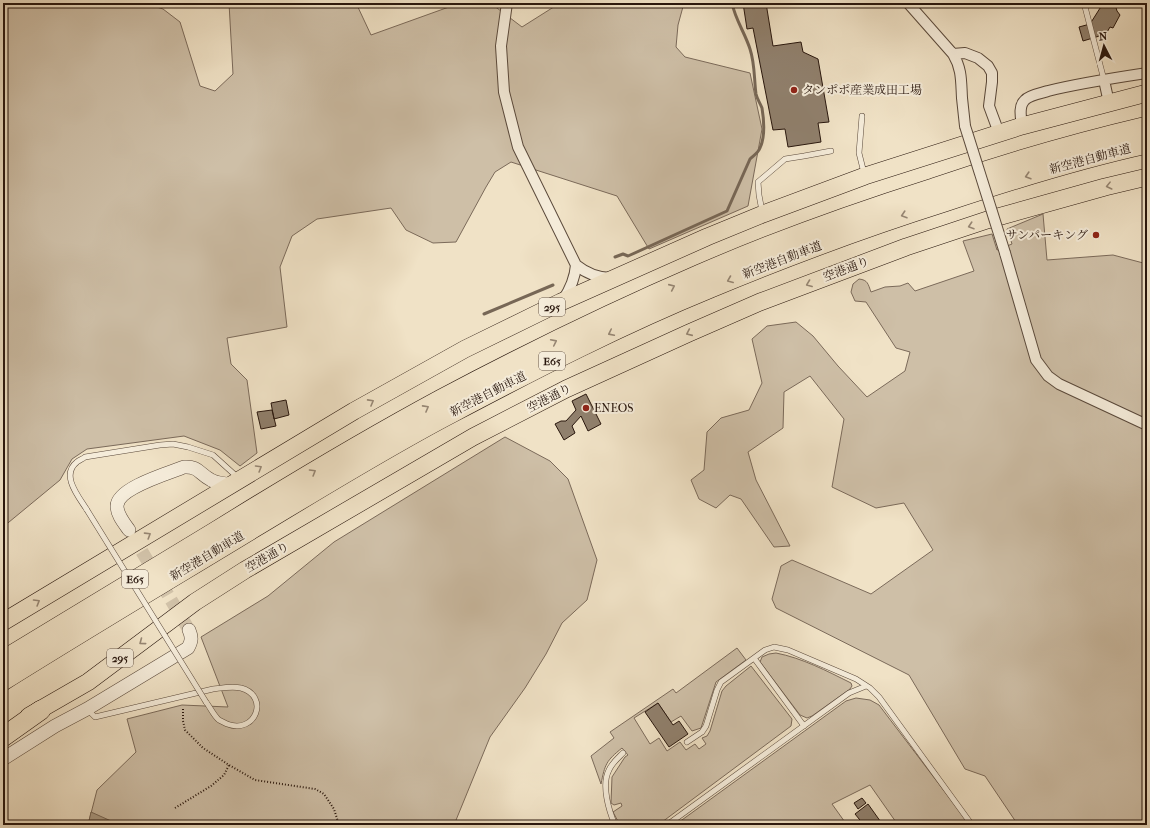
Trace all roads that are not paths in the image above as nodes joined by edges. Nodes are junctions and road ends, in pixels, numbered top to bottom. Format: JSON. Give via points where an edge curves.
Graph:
{"nodes":[{"id":1,"x":506,"y":3,"type":"edge"},
{"id":2,"x":908,"y":3,"type":"edge"},
{"id":3,"x":1084,"y":3,"type":"edge"},
{"id":4,"x":953,"y":54,"type":"junction"},
{"id":5,"x":1147,"y":73,"type":"edge"},
{"id":6,"x":1104,"y":80,"type":"junction"},
{"id":7,"x":1147,"y":93,"type":"edge"},
{"id":8,"x":1109,"y":103,"type":"junction"},
{"id":9,"x":862,"y":116,"type":"dead end"},
{"id":10,"x":1022,"y":126,"type":"junction"},
{"id":11,"x":1147,"y":126,"type":"edge"},
{"id":12,"x":999,"y":133,"type":"junction"},
{"id":13,"x":1147,"y":144,"type":"edge"},
{"id":14,"x":830,"y":151,"type":"dead end"},
{"id":15,"x":865,"y":176,"type":"junction"},
{"id":16,"x":1147,"y":177,"type":"edge"},
{"id":17,"x":763,"y":214,"type":"junction"},
{"id":18,"x":576,"y":265,"type":"junction"},
{"id":19,"x":615,"y":278,"type":"junction"},
{"id":20,"x":561,"y":302,"type":"junction"},
{"id":21,"x":1147,"y":425,"type":"edge"},
{"id":22,"x":199,"y":471,"type":"junction"},
{"id":23,"x":233,"y":479,"type":"junction"},
{"id":24,"x":268,"y":499,"type":"junction"},
{"id":25,"x":197,"y":505,"type":"junction"},
{"id":26,"x":129,"y":530,"type":"tunnel mouth"},
{"id":27,"x":3,"y":622,"type":"edge"},
{"id":28,"x":189,"y":630,"type":"tunnel mouth"},
{"id":29,"x":3,"y":645,"type":"edge"},
{"id":30,"x":754,"y":658,"type":"junction"},
{"id":31,"x":3,"y":660,"type":"edge"},
{"id":32,"x":3,"y":681,"type":"edge"},
{"id":33,"x":866,"y":686,"type":"junction"},
{"id":34,"x":87,"y":708,"type":"junction"},
{"id":35,"x":41,"y":710,"type":"junction"},
{"id":36,"x":55,"y":726,"type":"junction"},
{"id":37,"x":804,"y":726,"type":"junction"},
{"id":38,"x":3,"y":728,"type":"edge"},
{"id":39,"x":3,"y":737,"type":"edge"},
{"id":40,"x":687,"y":742,"type":"dead end"},
{"id":41,"x":623,"y":753,"type":"dead end"},
{"id":42,"x":3,"y":758,"type":"edge"},
{"id":43,"x":615,"y":825,"type":"edge"},
{"id":44,"x":667,"y":825,"type":"edge"},
{"id":45,"x":972,"y":825,"type":"edge"}],
"edges":[{"from":1,"to":18,"type":"street","via":[[501,46],[504,92],[518,147]]},
{"from":2,"to":4,"type":"street"},
{"from":3,"to":6,"type":"lane"},
{"from":4,"to":12,"type":"street","via":[[965,53],[978,58],[988,66],[992,73],[989,106]]},
{"from":4,"to":21,"type":"street","bridge":true,"via":[[961,74],[965,126],[1036,360],[1048,376],[1059,384]]},
{"from":5,"to":6,"type":"street"},
{"from":6,"to":8,"type":"street"},
{"from":6,"to":10,"type":"street","via":[[1038,94],[1024,100],[1020,113]]},
{"from":7,"to":8,"type":"highway","number":"295"},
{"from":8,"to":10,"type":"highway","number":"295"},
{"from":9,"to":15,"type":"lane","via":[[859,153]]},
{"from":10,"to":12,"type":"highway","number":"295"},
{"from":24,"to":11,"type":"highway","name":"新空港自動車道","number":"E65","one_way":true,"via":[[448,396],[620,310],[702,273],[884,203],[1046,152]]},
{"from":12,"to":15,"type":"highway","number":"295"},
{"from":13,"to":32,"type":"highway","name":"新空港自動車道","number":"E65","one_way":true,"via":[[1036,173],[884,221],[708,289],[628,325],[450,414],[350,470]]},
{"from":14,"to":17,"type":"lane","via":[[785,159],[770,170],[758,182]]},
{"from":15,"to":17,"type":"highway","number":"295"},
{"from":16,"to":35,"type":"highway","name":"空港通り","number":"295","one_way":true,"via":[[994,218],[906,247],[760,302],[566,390],[474,437],[244,570],[195,602],[92,678]]},
{"from":17,"to":19,"type":"highway","number":"295"},
{"from":18,"to":19,"type":"street","via":[[597,276]]},
{"from":18,"to":20,"type":"street","via":[[572,286]]},
{"from":19,"to":20,"type":"highway","number":"295"},
{"from":23,"to":20,"type":"highway","number":"295","one_way":true,"via":[[465,350]]},
{"from":22,"to":23,"type":"street","via":[[212,481],[224,484]]},
{"from":22,"to":25,"type":"street","via":[[205,485],[202,498]]},
{"from":22,"to":26,"type":"street","via":[[184,467],[135,486],[120,497],[118,511]]},
{"from":23,"to":25,"type":"highway","number":"295"},
{"from":23,"to":34,"type":"lane","bridge":true,"via":[[213,455],[173,444],[85,457],[76,463],[70,472],[71,484],[87,510],[206,702],[218,720],[237,727],[251,721],[256,714],[255,698],[241,688],[232,687],[213,689],[95,717]]},
{"from":24,"to":29,"type":"highway"},
{"from":24,"to":31,"type":"highway","name":"新空港自動車道","number":"E65"},
{"from":27,"to":25,"type":"highway","number":"295","one_way":true},
{"from":28,"to":34,"type":"street","via":[[191,643],[188,648]]},
{"from":30,"to":33,"type":"lane","via":[[774,648],[788,650],[856,679]]},
{"from":30,"to":37,"type":"lane"},
{"from":30,"to":40,"type":"lane","via":[[721,682],[706,726],[702,732]]},
{"from":33,"to":37,"type":"lane","via":[[849,693]]},
{"from":33,"to":45,"type":"lane","via":[[879,698]]},
{"from":34,"to":36,"type":"street"},
{"from":35,"to":36,"type":"street"},
{"from":35,"to":38,"type":"highway","name":"空港通り","number":"295"},
{"from":35,"to":39,"type":"highway"},
{"from":36,"to":42,"type":"street"},
{"from":37,"to":44,"type":"lane"},
{"from":41,"to":43,"type":"lane","via":[[608,771],[606,786],[607,800]]}]}
